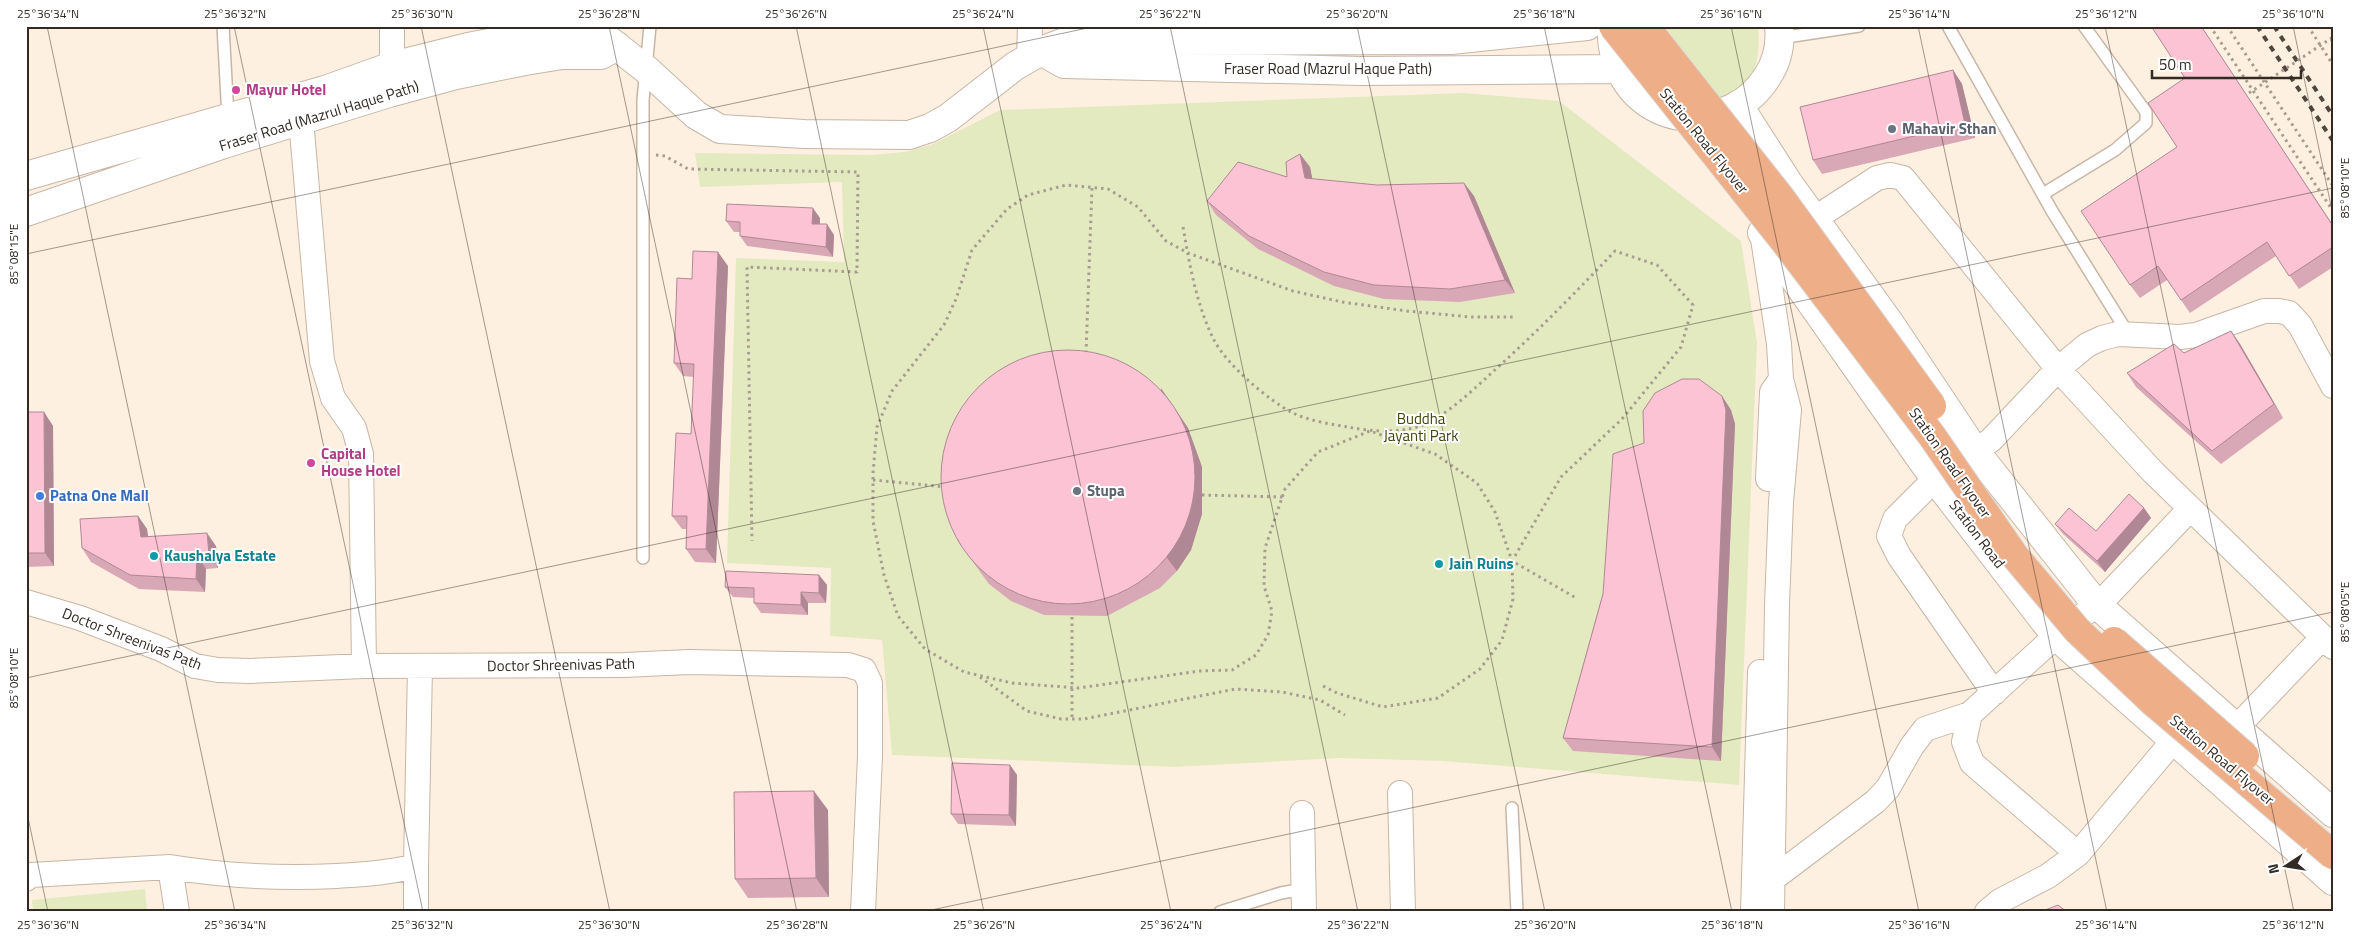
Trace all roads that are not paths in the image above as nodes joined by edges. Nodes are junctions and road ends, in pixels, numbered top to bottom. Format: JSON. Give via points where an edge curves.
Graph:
{"nodes":[{"id":1,"x":223,"y":26,"type":"edge"},
{"id":2,"x":392,"y":26,"type":"edge"},
{"id":3,"x":650,"y":26,"type":"edge"},
{"id":4,"x":1030,"y":26,"type":"edge"},
{"id":5,"x":1587,"y":26,"type":"edge"},
{"id":6,"x":1612,"y":26,"type":"edge"},
{"id":7,"x":1645,"y":26,"type":"edge"},
{"id":8,"x":1859,"y":26,"type":"edge"},
{"id":9,"x":1948,"y":26,"type":"edge"},
{"id":10,"x":2084,"y":26,"type":"edge"},
{"id":11,"x":1780,"y":32,"type":"edge"},
{"id":12,"x":1407,"y":33,"type":"edge"},
{"id":13,"x":617,"y":46,"type":"junction"},
{"id":14,"x":1035,"y":54,"type":"junction"},
{"id":15,"x":392,"y":66,"type":"junction"},
{"id":16,"x":1619,"y":69,"type":"junction"},
{"id":17,"x":647,"y":70,"type":"junction"},
{"id":18,"x":1739,"y":106,"type":"junction"},
{"id":19,"x":228,"y":118,"type":"junction"},
{"id":20,"x":1707,"y":118,"type":"junction"},
{"id":21,"x":301,"y":120,"type":"junction"},
{"id":22,"x":26,"y":176,"type":"edge"},
{"id":23,"x":2043,"y":194,"type":"junction"},
{"id":24,"x":26,"y":212,"type":"edge"},
{"id":25,"x":1814,"y":220,"type":"junction"},
{"id":26,"x":1762,"y":232,"type":"junction"},
{"id":27,"x":2129,"y":336,"type":"junction"},
{"id":28,"x":2058,"y":369,"type":"junction"},
{"id":29,"x":2333,"y":386,"type":"edge"},
{"id":30,"x":1975,"y":451,"type":"junction"},
{"id":31,"x":1935,"y":479,"type":"junction"},
{"id":32,"x":2190,"y":509,"type":"junction"},
{"id":33,"x":643,"y":558,"type":"dead end"},
{"id":34,"x":26,"y":602,"type":"edge"},
{"id":35,"x":2096,"y":604,"type":"junction"},
{"id":36,"x":2056,"y":636,"type":"junction"},
{"id":37,"x":2328,"y":642,"type":"edge"},
{"id":38,"x":364,"y":666,"type":"junction"},
{"id":39,"x":420,"y":667,"type":"junction"},
{"id":40,"x":1994,"y":692,"type":"junction"},
{"id":41,"x":1970,"y":714,"type":"junction"},
{"id":42,"x":2236,"y":728,"type":"junction"},
{"id":43,"x":2173,"y":741,"type":"junction"},
{"id":44,"x":1400,"y":793,"type":"dead end"},
{"id":45,"x":1512,"y":808,"type":"dead end"},
{"id":46,"x":1302,"y":813,"type":"dead end"},
{"id":47,"x":2333,"y":813,"type":"edge"},
{"id":48,"x":2333,"y":832,"type":"edge"},
{"id":49,"x":2078,"y":854,"type":"junction"},
{"id":50,"x":2333,"y":855,"type":"edge"},
{"id":51,"x":416,"y":866,"type":"junction"},
{"id":52,"x":170,"y":867,"type":"junction"},
{"id":53,"x":26,"y":879,"type":"edge"},
{"id":54,"x":2333,"y":881,"type":"edge"},
{"id":55,"x":1764,"y":882,"type":"junction"},
{"id":56,"x":1304,"y":900,"type":"edge"},
{"id":57,"x":177,"y":912,"type":"edge"},
{"id":58,"x":416,"y":912,"type":"edge"},
{"id":59,"x":863,"y":912,"type":"edge"},
{"id":60,"x":1220,"y":912,"type":"edge"},
{"id":61,"x":1403,"y":912,"type":"edge"},
{"id":62,"x":1517,"y":912,"type":"edge"},
{"id":63,"x":1753,"y":912,"type":"edge"},
{"id":64,"x":1772,"y":912,"type":"edge"},
{"id":65,"x":1986,"y":912,"type":"edge"}],
"edges":[{"from":1,"to":19,"type":"lane"},
{"from":2,"to":15,"type":"street"},
{"from":3,"to":17,"type":"lane"},
{"from":4,"to":14,"type":"street"},
{"from":5,"to":12,"type":"main road","name":"Fraser Road (Mazrul Haque Path)","via":[[1451,40]]},
{"from":6,"to":16,"type":"main road","via":[[1612,47]]},
{"from":6,"to":50,"type":"main road","name":"Station Road Flyover","bridge":true,"via":[[1784,240],[1932,436],[2014,555],[2077,630],[2153,702]]},
{"from":7,"to":48,"type":"main road","name":"Station Road Flyover","bridge":true,"via":[[1792,214],[2047,570],[2113,640]]},
{"from":8,"to":11,"type":"lane"},
{"from":9,"to":23,"type":"lane"},
{"from":10,"to":23,"type":"lane","via":[[2146,112],[2146,123],[2115,150]]},
{"from":11,"to":18,"type":"main road","via":[[1774,66],[1759,90]]},
{"from":12,"to":14,"type":"main road","name":"Fraser Road (Mazrul Haque Path)","via":[[1067,41]]},
{"from":13,"to":15,"type":"main road","name":"Fraser Road (Mazrul Haque Path)","via":[[601,34],[575,32],[526,36]]},
{"from":13,"to":17,"type":"main road","name":"Fraser Road (Mazrul Haque Path)"},
{"from":13,"to":21,"type":"main road","name":"Fraser Road (Mazrul Haque Path)","via":[[601,55],[562,55],[456,75]]},
{"from":14,"to":16,"type":"main road","name":"Fraser Road (Mazrul Haque Path)","via":[[1064,64],[1361,71]]},
{"from":14,"to":17,"type":"main road","name":"Fraser Road (Mazrul Haque Path)","via":[[948,118],[909,135],[720,129],[696,115]]},
{"from":15,"to":19,"type":"main road","name":"Fraser Road (Mazrul Haque Path)","via":[[325,90]]},
{"from":16,"to":20,"type":"main road","via":[[1636,93],[1660,110],[1688,118]]},
{"from":17,"to":33,"type":"lane","via":[[643,100]]},
{"from":18,"to":20,"type":"main road"},
{"from":18,"to":25,"type":"main road"},
{"from":19,"to":22,"type":"main road","name":"Fraser Road (Mazrul Haque Path)"},
{"from":20,"to":26,"type":"main road","name":"Station Road"},
{"from":21,"to":24,"type":"main road","name":"Fraser Road (Mazrul Haque Path)"},
{"from":21,"to":38,"type":"street","via":[[322,361],[333,398],[354,428],[361,454]]},
{"from":23,"to":27,"type":"lane"},
{"from":25,"to":28,"type":"street","via":[[1877,178],[1890,175],[1903,178]]},
{"from":25,"to":30,"type":"main road"},
{"from":26,"to":31,"type":"main road","name":"Station Road"},
{"from":26,"to":55,"type":"street","via":[[1779,344],[1781,379],[1789,410],[1767,717]]},
{"from":27,"to":28,"type":"street","via":[[2118,334],[2102,338],[2087,345]]},
{"from":27,"to":29,"type":"street","via":[[2196,335],[2264,312],[2289,313],[2300,325]]},
{"from":28,"to":30,"type":"street","via":[[1991,440]]},
{"from":28,"to":32,"type":"street"},
{"from":30,"to":31,"type":"street"},
{"from":30,"to":35,"type":"main road"},
{"from":31,"to":36,"type":"main road","name":"Station Road"},
{"from":31,"to":40,"type":"street","via":[[1895,519],[1889,536],[1899,556]]},
{"from":32,"to":35,"type":"street"},
{"from":32,"to":37,"type":"street"},
{"from":34,"to":38,"type":"street","name":"Doctor Shreenivas Path","via":[[80,618],[196,666],[250,671]]},
{"from":35,"to":36,"type":"street"},
{"from":35,"to":42,"type":"main road"},
{"from":36,"to":40,"type":"street"},
{"from":36,"to":43,"type":"main road","name":"Station Road"},
{"from":37,"to":42,"type":"street"},
{"from":38,"to":39,"type":"street","name":"Doctor Shreenivas Path"},
{"from":39,"to":51,"type":"street"},
{"from":39,"to":59,"type":"street","name":"Doctor Shreenivas Path","via":[[689,662],[848,666],[864,670],[870,683],[870,756]]},
{"from":40,"to":41,"type":"street"},
{"from":41,"to":49,"type":"street","via":[[1964,742],[1972,763]]},
{"from":41,"to":55,"type":"street","via":[[1925,729],[1888,788],[1876,801]]},
{"from":42,"to":47,"type":"main road"},
{"from":43,"to":49,"type":"street"},
{"from":43,"to":54,"type":"main road","name":"Station Road"},
{"from":44,"to":61,"type":"street"},
{"from":45,"to":62,"type":"lane"},
{"from":46,"to":56,"type":"street"},
{"from":49,"to":65,"type":"street","via":[[2048,876]]},
{"from":51,"to":52,"type":"street","via":[[390,873],[290,878],[217,875]]},
{"from":51,"to":58,"type":"street"},
{"from":52,"to":53,"type":"street","via":[[30,875]]},
{"from":52,"to":57,"type":"street"},
{"from":55,"to":63,"type":"street"},
{"from":55,"to":64,"type":"street"},
{"from":56,"to":60,"type":"lane","via":[[1281,893]]}]}
